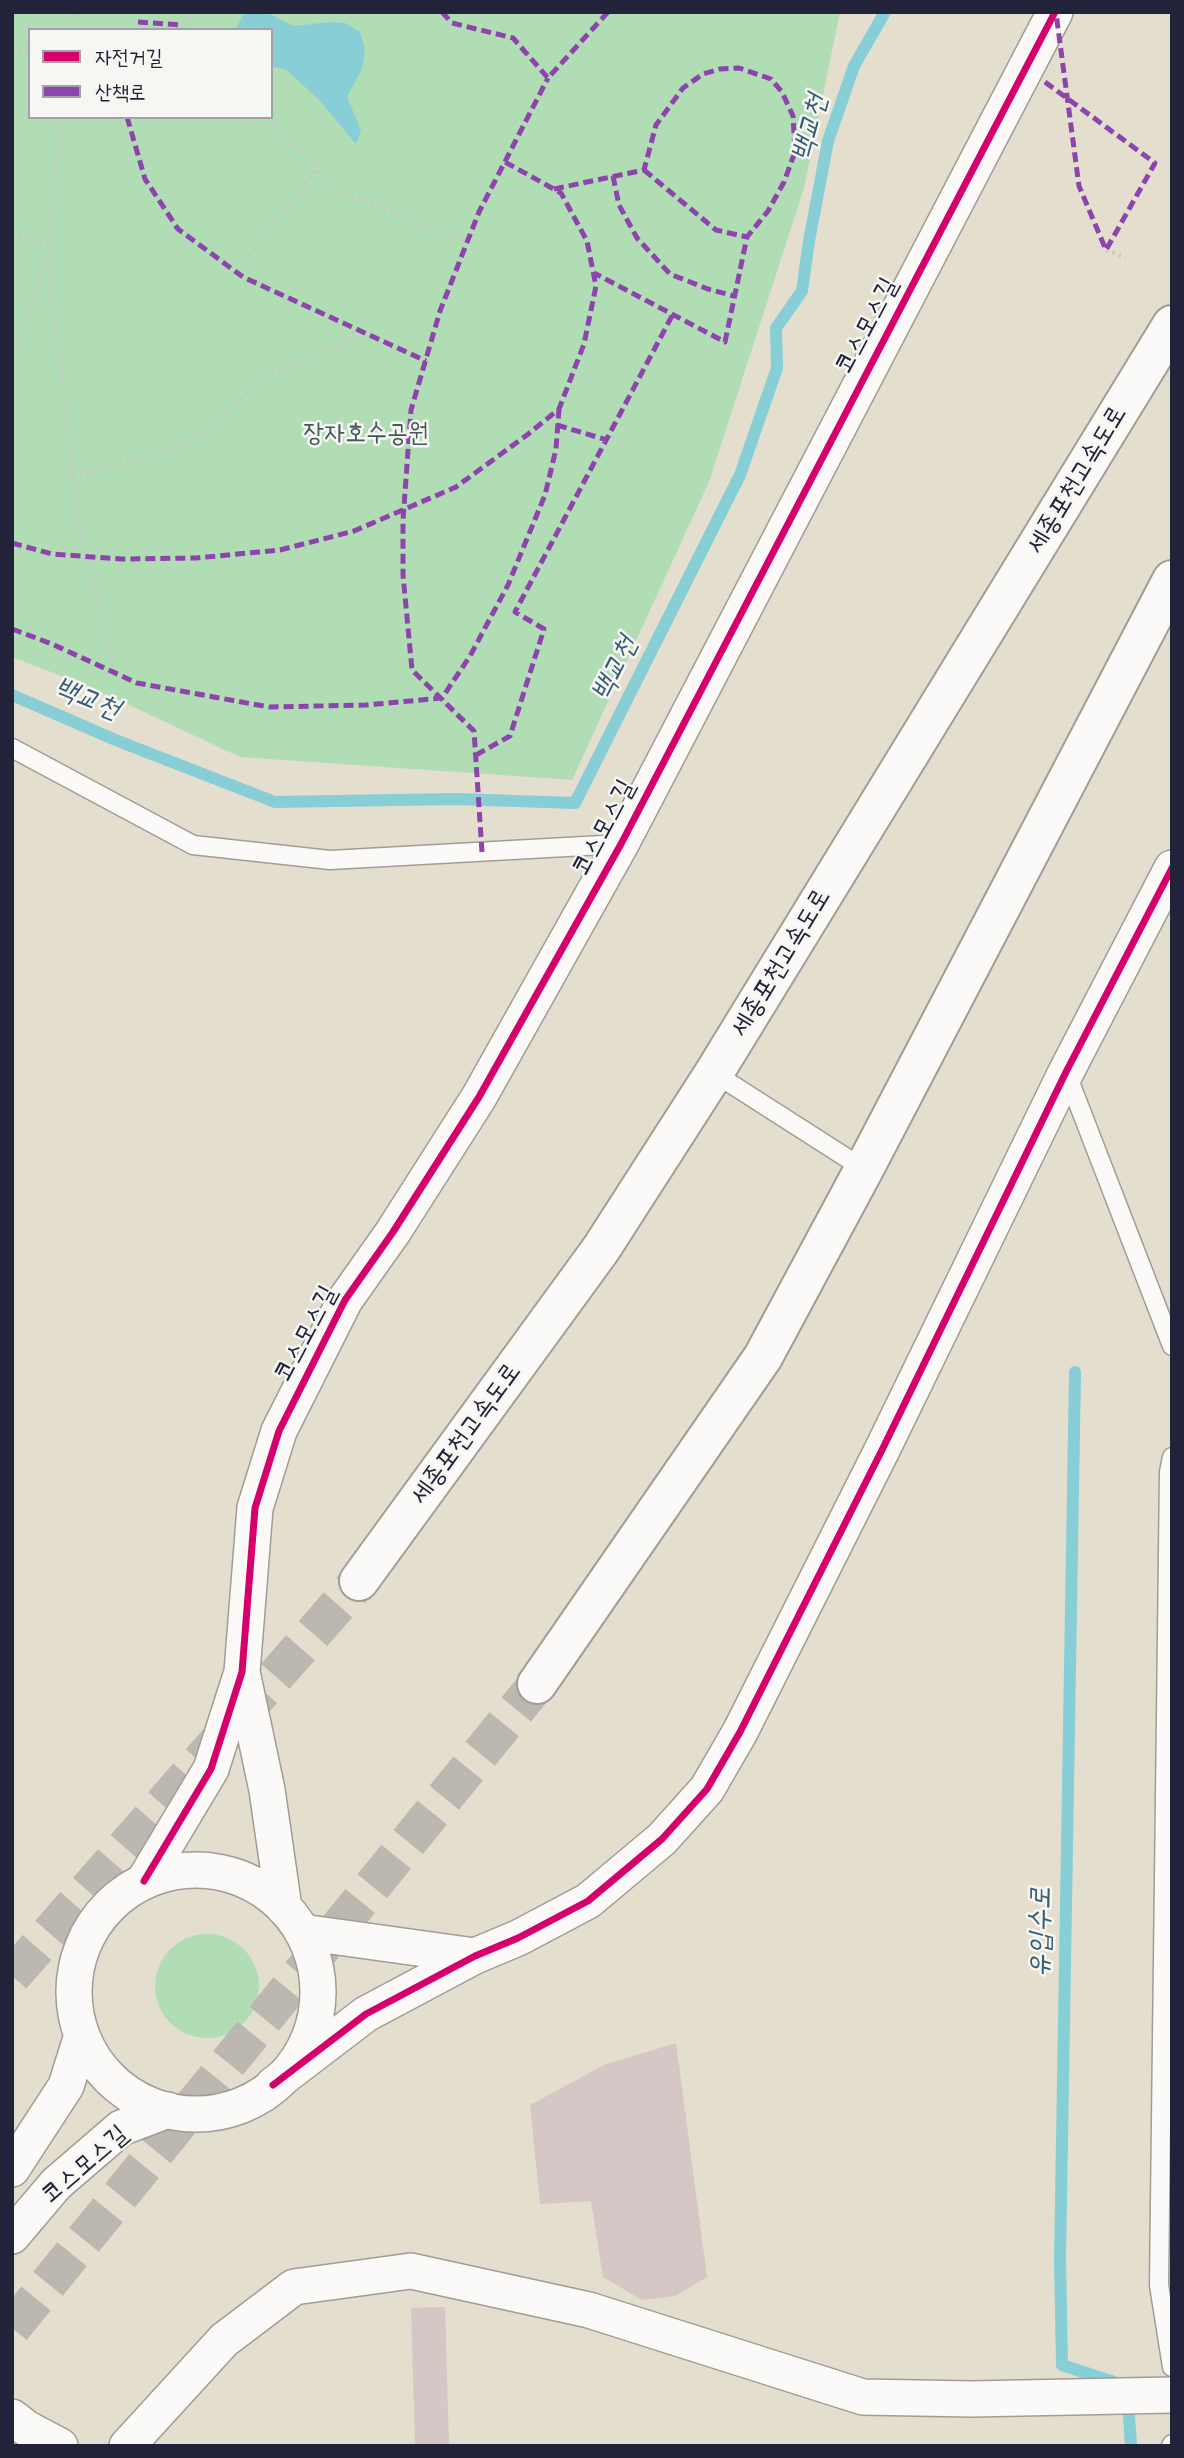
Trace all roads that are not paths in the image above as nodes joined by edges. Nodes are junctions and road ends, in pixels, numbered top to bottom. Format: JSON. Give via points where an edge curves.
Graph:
{"nodes":[{"id":1,"x":1055,"y":12,"type":"edge"},
{"id":2,"x":1172,"y":325,"type":"edge"},
{"id":3,"x":1172,"y":580,"type":"edge"},
{"id":4,"x":12,"y":748,"type":"edge"},
{"id":5,"x":621,"y":844,"type":"junction"},
{"id":6,"x":1172,"y":868,"type":"edge"},
{"id":7,"x":1066,"y":1072,"type":"junction"},
{"id":8,"x":714,"y":1073,"type":"junction"},
{"id":9,"x":864,"y":1169,"type":"junction"},
{"id":10,"x":1172,"y":1346,"type":"edge"},
{"id":11,"x":1172,"y":1457,"type":"edge"},
{"id":12,"x":359,"y":1581,"type":"tunnel mouth"},
{"id":13,"x":242,"y":1672,"type":"junction"},
{"id":14,"x":537,"y":1684,"type":"tunnel mouth"},
{"id":15,"x":144,"y":1881,"type":"junction"},
{"id":16,"x":293,"y":1920,"type":"junction"},
{"id":17,"x":475,"y":1956,"type":"junction"},
{"id":18,"x":82,"y":2035,"type":"junction"},
{"id":19,"x":273,"y":2085,"type":"junction"},
{"id":20,"x":168,"y":2110,"type":"junction"},
{"id":21,"x":12,"y":2169,"type":"edge"},
{"id":22,"x":12,"y":2236,"type":"edge"},
{"id":23,"x":1166,"y":2385,"type":"edge"},
{"id":24,"x":12,"y":2417,"type":"edge"},
{"id":25,"x":60,"y":2446,"type":"edge"},
{"id":26,"x":127,"y":2446,"type":"edge"}],
"edges":[{"from":1,"to":5,"type":"street","name":"코스모스길"},
{"from":2,"to":8,"type":"highway","name":"세종포천고속도로"},
{"from":3,"to":9,"type":"highway"},
{"from":4,"to":5,"type":"lane","via":[[193,845],[330,860]]},
{"from":5,"to":13,"type":"street","name":"코스모스길","via":[[479,1097],[345,1300],[279,1431],[255,1508]]},
{"from":6,"to":7,"type":"street"},
{"from":7,"to":10,"type":"lane"},
{"from":7,"to":17,"type":"street","via":[[882,1450],[707,1789],[662,1839],[588,1901]]},
{"from":8,"to":9,"type":"lane"},
{"from":8,"to":12,"type":"highway","name":"세종포천고속도로","via":[[601,1249]]},
{"from":9,"to":14,"type":"highway","via":[[763,1357]]},
{"from":11,"to":23,"type":"lane","via":[[1168,1472],[1159,2285]]},
{"from":13,"to":15,"type":"street","via":[[211,1769]]},
{"from":13,"to":16,"type":"street"},
{"from":15,"to":16,"type":"street","name":"코스모스길","via":[[183,1870],[224,1872],[262,1888]]},
{"from":15,"to":18,"type":"street","name":"코스모스길","via":[[112,1903],[88,1935],[75,1973],[75,2013]]},
{"from":16,"to":17,"type":"street"},
{"from":16,"to":19,"type":"street","name":"코스모스길","via":[[312,1951],[318,1992],[312,2032],[292,2068]]},
{"from":17,"to":19,"type":"street","via":[[366,2014]]},
{"from":18,"to":20,"type":"street","name":"코스모스길","via":[[112,2082],[146,2104]]},
{"from":18,"to":21,"type":"street","name":"코스모스길","via":[[66,2086]]},
{"from":19,"to":20,"type":"street","name":"코스모스길","via":[[224,2111],[184,2114]]},
{"from":20,"to":22,"type":"street","name":"코스모스길","via":[[121,2128],[56,2184]]},
{"from":23,"to":26,"type":"street","via":[[971,2399],[863,2397],[589,2310],[411,2272],[295,2287],[224,2340]]},
{"from":24,"to":25,"type":"street"}]}
